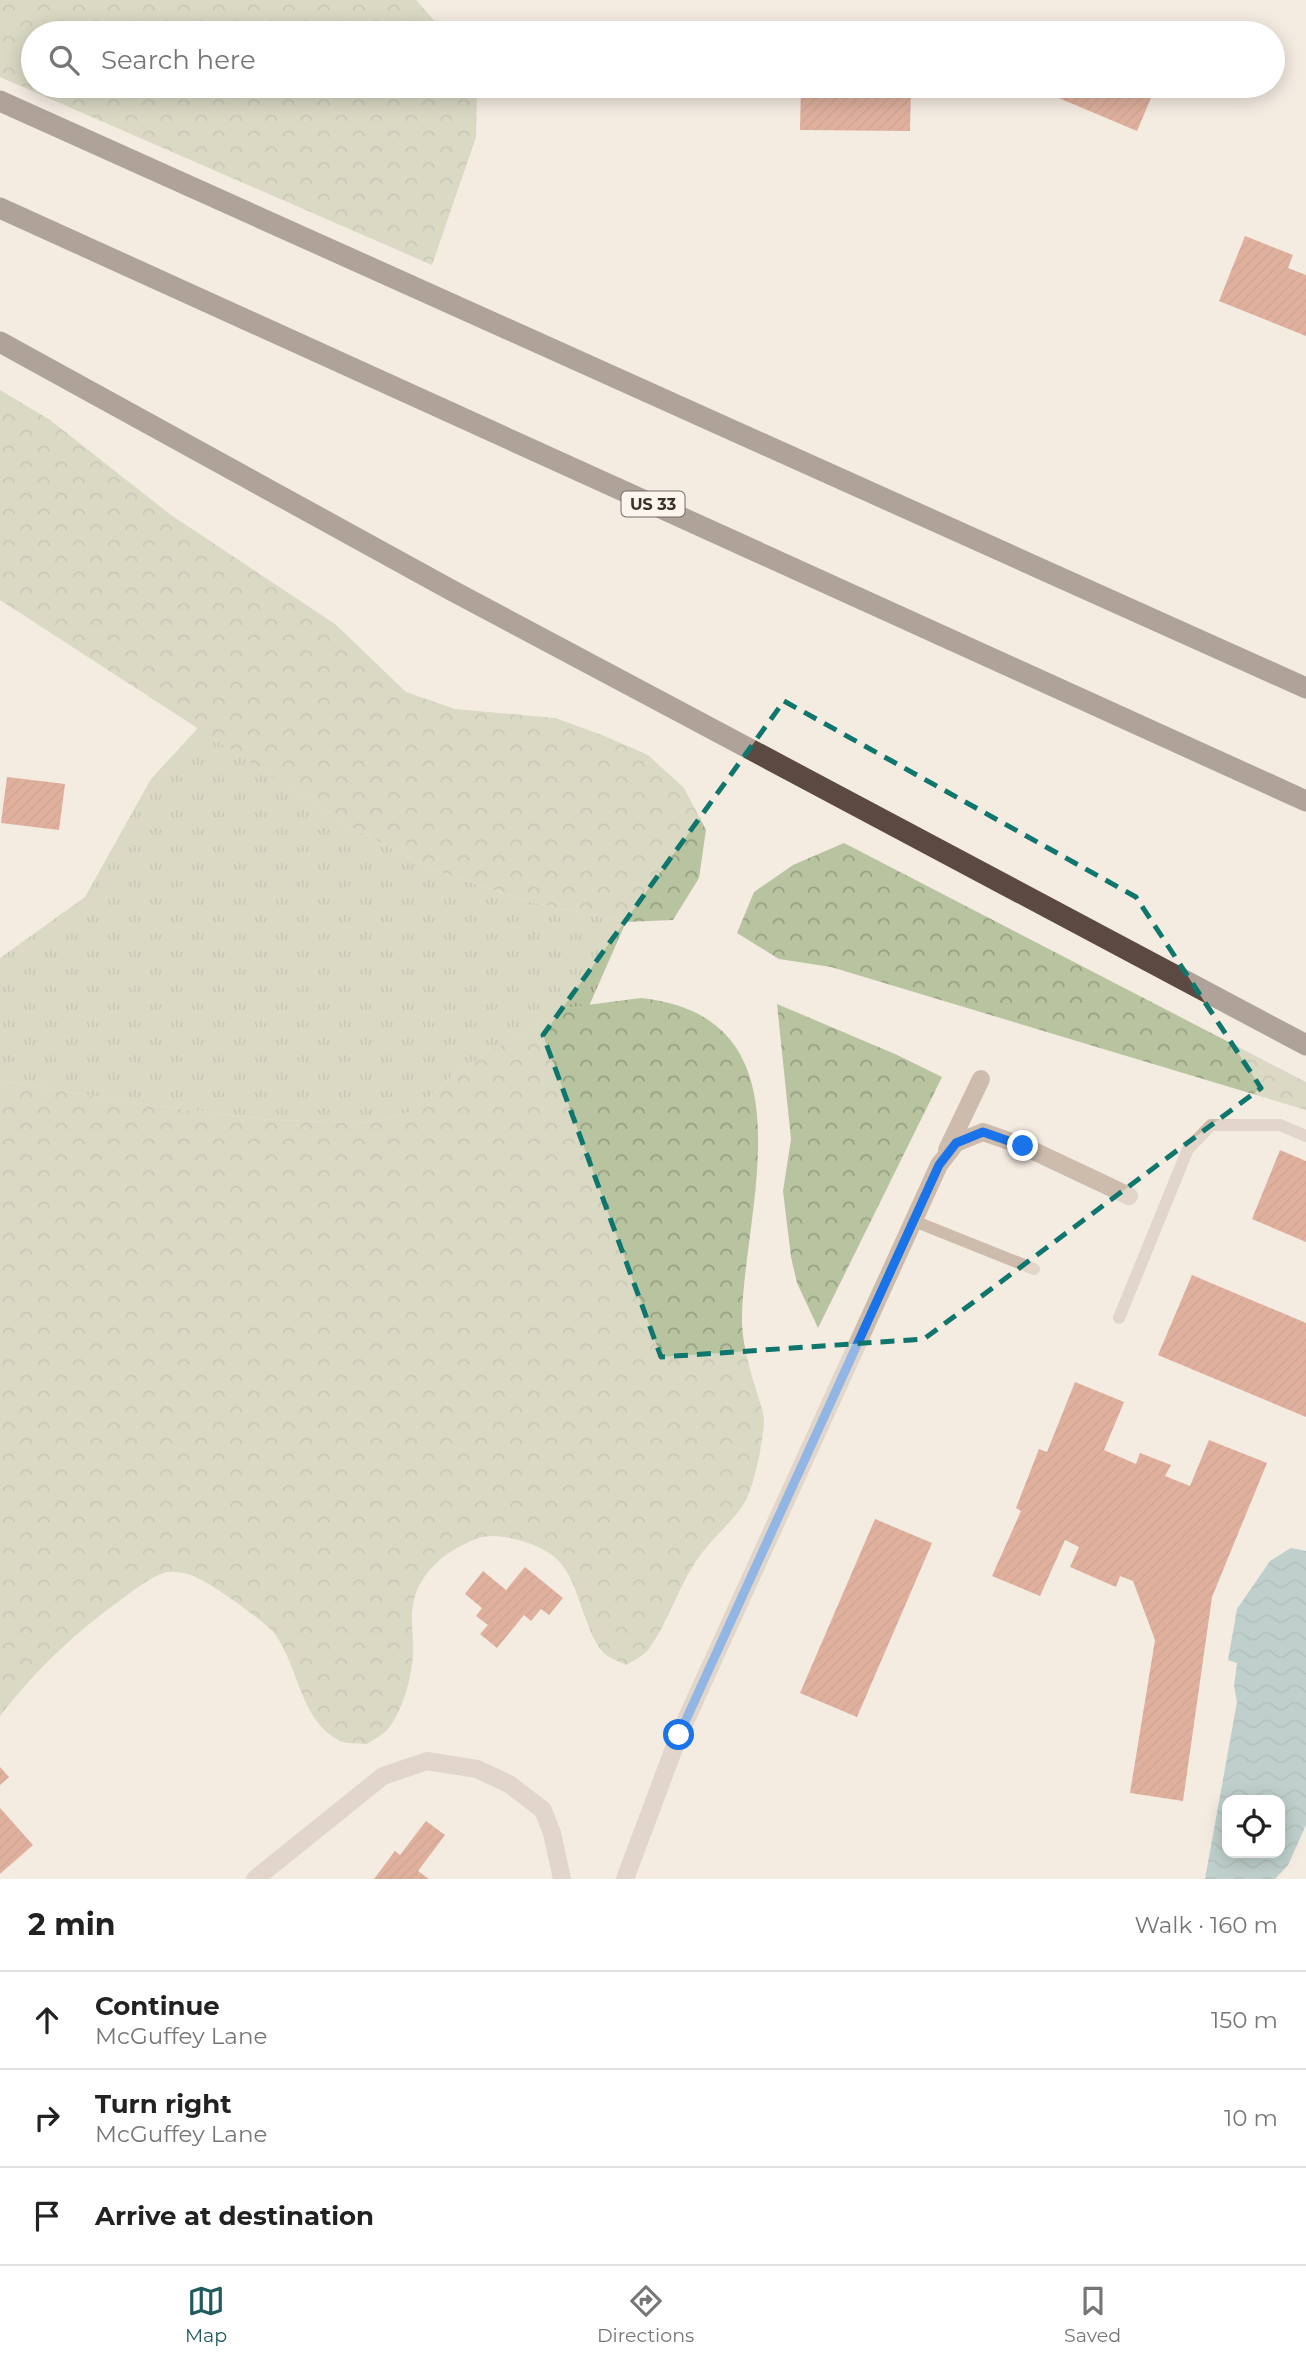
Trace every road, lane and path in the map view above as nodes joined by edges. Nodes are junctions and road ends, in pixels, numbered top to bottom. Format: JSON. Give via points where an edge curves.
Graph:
{"nodes":[{"id":1,"x":0,"y":102,"type":"edge"},
{"id":2,"x":0,"y":208,"type":"edge"},
{"id":3,"x":0,"y":342,"type":"edge"},
{"id":4,"x":1306,"y":688,"type":"edge"},
{"id":5,"x":1306,"y":801,"type":"edge"},
{"id":6,"x":1306,"y":1045,"type":"edge"},
{"id":7,"x":981,"y":1079,"type":"dead end"},
{"id":8,"x":1306,"y":1136,"type":"edge"},
{"id":9,"x":939,"y":1165,"type":"junction"},
{"id":10,"x":1129,"y":1196,"type":"dead end"},
{"id":11,"x":914,"y":1221,"type":"junction"},
{"id":12,"x":1034,"y":1269,"type":"dead end"},
{"id":13,"x":1119,"y":1318,"type":"dead end"},
{"id":14,"x":255,"y":1879,"type":"edge"},
{"id":15,"x":562,"y":1879,"type":"edge"},
{"id":16,"x":625,"y":1879,"type":"edge"}],
"edges":[{"from":1,"to":4,"type":"highway"},
{"from":2,"to":5,"type":"highway","number":"US 33"},
{"from":3,"to":6,"type":"highway","via":[[451,590]]},
{"from":7,"to":9,"type":"street"},
{"from":8,"to":13,"type":"lane","via":[[1280,1125],[1211,1125],[1188,1149]]},
{"from":9,"to":10,"type":"street","via":[[956,1143],[983,1132]]},
{"from":9,"to":11,"type":"street"},
{"from":11,"to":12,"type":"lane"},
{"from":11,"to":16,"type":"street","via":[[679,1735]]},
{"from":14,"to":15,"type":"street","via":[[383,1776],[427,1762],[477,1769],[509,1784],[543,1810]]}]}
